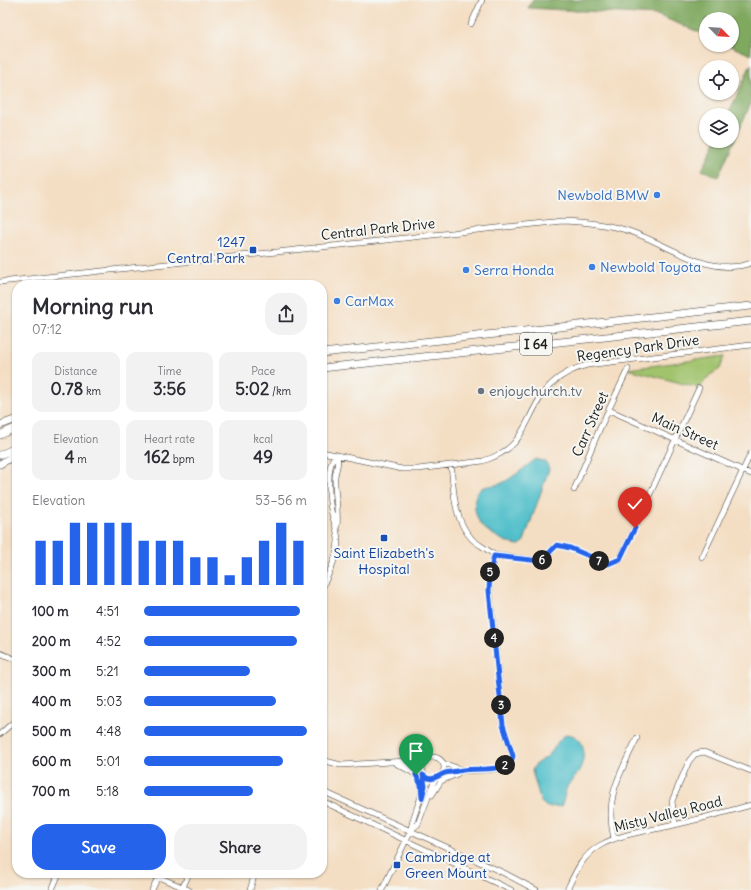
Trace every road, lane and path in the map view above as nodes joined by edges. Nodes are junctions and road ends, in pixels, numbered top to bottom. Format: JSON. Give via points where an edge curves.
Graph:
{"nodes":[{"id":1,"x":482,"y":0,"type":"edge"},
{"id":2,"x":471,"y":24,"type":"dead end"},
{"id":3,"x":751,"y":263,"type":"edge"},
{"id":4,"x":18,"y":280,"type":"edge"},
{"id":5,"x":12,"y":281,"type":"edge"},
{"id":6,"x":0,"y":282,"type":"edge"},
{"id":7,"x":751,"y":306,"type":"edge"},
{"id":8,"x":751,"y":321,"type":"edge"},
{"id":9,"x":751,"y":345,"type":"edge"},
{"id":10,"x":327,"y":352,"type":"edge"},
{"id":11,"x":327,"y":367,"type":"edge"},
{"id":12,"x":628,"y":369,"type":"dead end"},
{"id":13,"x":699,"y":388,"type":"dead end"},
{"id":14,"x":609,"y":410,"type":"junction"},
{"id":15,"x":12,"y":421,"type":"edge"},
{"id":16,"x":0,"y":425,"type":"edge"},
{"id":17,"x":12,"y":429,"type":"edge"},
{"id":18,"x":0,"y":435,"type":"edge"},
{"id":19,"x":675,"y":439,"type":"junction"},
{"id":20,"x":12,"y":449,"type":"edge"},
{"id":21,"x":327,"y":453,"type":"edge"},
{"id":22,"x":751,"y":453,"type":"edge"},
{"id":23,"x":0,"y":455,"type":"edge"},
{"id":24,"x":336,"y":455,"type":"junction"},
{"id":25,"x":12,"y":457,"type":"edge"},
{"id":26,"x":0,"y":464,"type":"edge"},
{"id":27,"x":451,"y":465,"type":"junction"},
{"id":28,"x":743,"y":470,"type":"junction"},
{"id":29,"x":751,"y":474,"type":"edge"},
{"id":30,"x":574,"y":490,"type":"dead end"},
{"id":31,"x":494,"y":556,"type":"junction"},
{"id":32,"x":702,"y":557,"type":"dead end"},
{"id":33,"x":327,"y":577,"type":"edge"},
{"id":34,"x":0,"y":653,"type":"edge"},
{"id":35,"x":12,"y":658,"type":"edge"},
{"id":36,"x":12,"y":723,"type":"edge"},
{"id":37,"x":0,"y":734,"type":"edge"},
{"id":38,"x":637,"y":738,"type":"dead end"},
{"id":39,"x":424,"y":760,"type":"junction"},
{"id":40,"x":327,"y":761,"type":"edge"},
{"id":41,"x":397,"y":762,"type":"junction"},
{"id":42,"x":443,"y":763,"type":"junction"},
{"id":43,"x":464,"y":770,"type":"junction"},
{"id":44,"x":471,"y":770,"type":"junction"},
{"id":45,"x":751,"y":771,"type":"edge"},
{"id":46,"x":423,"y":774,"type":"junction"},
{"id":47,"x":442,"y":775,"type":"junction"},
{"id":48,"x":435,"y":779,"type":"junction"},
{"id":49,"x":327,"y":792,"type":"edge"},
{"id":50,"x":422,"y":798,"type":"junction"},
{"id":51,"x":428,"y":799,"type":"junction"},
{"id":52,"x":327,"y":803,"type":"edge"},
{"id":53,"x":751,"y":805,"type":"edge"},
{"id":54,"x":675,"y":825,"type":"junction"},
{"id":55,"x":411,"y":830,"type":"junction"},
{"id":56,"x":614,"y":839,"type":"junction"},
{"id":57,"x":406,"y":840,"type":"junction"},
{"id":58,"x":57,"y":878,"type":"edge"},
{"id":59,"x":158,"y":878,"type":"edge"},
{"id":60,"x":160,"y":878,"type":"edge"},
{"id":61,"x":188,"y":878,"type":"edge"},
{"id":62,"x":254,"y":878,"type":"edge"},
{"id":63,"x":183,"y":887,"type":"junction"},
{"id":64,"x":52,"y":890,"type":"edge"},
{"id":65,"x":152,"y":890,"type":"edge"},
{"id":66,"x":189,"y":890,"type":"edge"},
{"id":67,"x":250,"y":890,"type":"edge"},
{"id":68,"x":382,"y":890,"type":"edge"},
{"id":69,"x":511,"y":890,"type":"edge"},
{"id":70,"x":536,"y":890,"type":"edge"},
{"id":71,"x":567,"y":890,"type":"edge"}],
"edges":[{"from":1,"to":2,"type":"street"},
{"from":3,"to":4,"type":"street","name":"Central Park Drive","via":[[732,268],[712,266],[628,230],[595,223],[562,221]]},
{"from":5,"to":6,"type":"street","name":"Central Park Drive"},
{"from":7,"to":10,"type":"highway","number":"I 64"},
{"from":8,"to":11,"type":"highway","number":"I 64"},
{"from":9,"to":27,"type":"street","name":"Regency Park Drive","via":[[576,368],[549,386],[514,444],[493,458]]},
{"from":12,"to":14,"type":"street","name":"Carr Street"},
{"from":13,"to":19,"type":"street"},
{"from":14,"to":19,"type":"street","name":"Main Street"},
{"from":14,"to":30,"type":"street","name":"Carr Street"},
{"from":15,"to":16,"type":"highway"},
{"from":17,"to":18,"type":"highway"},
{"from":19,"to":28,"type":"street","name":"Main Street"},
{"from":19,"to":31,"type":"street","via":[[620,559],[608,564],[557,545],[541,561]]},
{"from":20,"to":23,"type":"highway"},
{"from":21,"to":24,"type":"street","name":"Regency Park Drive"},
{"from":22,"to":28,"type":"street"},
{"from":24,"to":27,"type":"street","name":"Regency Park Drive","via":[[402,469]]},
{"from":24,"to":33,"type":"street","via":[[332,461],[329,484],[333,518],[337,526],[337,548]]},
{"from":25,"to":26,"type":"highway"},
{"from":27,"to":31,"type":"street","via":[[460,520],[471,538]]},
{"from":28,"to":29,"type":"street","name":"Main Street"},
{"from":28,"to":32,"type":"street"},
{"from":31,"to":44,"type":"street","via":[[489,591],[503,725],[513,756],[511,763],[503,766]]},
{"from":34,"to":35,"type":"street"},
{"from":36,"to":37,"type":"street"},
{"from":38,"to":56,"type":"street","via":[[614,788],[610,807]]},
{"from":39,"to":41,"type":"street"},
{"from":39,"to":42,"type":"street","via":[[430,756]]},
{"from":39,"to":46,"type":"street","via":[[421,767]]},
{"from":40,"to":41,"type":"street","via":[[341,765]]},
{"from":41,"to":46,"type":"street","via":[[415,768]]},
{"from":41,"to":50,"type":"street","via":[[416,775],[421,785]]},
{"from":42,"to":43,"type":"street"},
{"from":42,"to":47,"type":"street"},
{"from":43,"to":44,"type":"street"},
{"from":43,"to":47,"type":"street"},
{"from":44,"to":51,"type":"street","via":[[441,781]]},
{"from":45,"to":54,"type":"street","via":[[704,752],[695,754],[689,761],[672,802]]},
{"from":46,"to":48,"type":"street"},
{"from":46,"to":50,"type":"street","via":[[425,786]]},
{"from":47,"to":48,"type":"street"},
{"from":48,"to":51,"type":"street"},
{"from":49,"to":55,"type":"street"},
{"from":50,"to":55,"type":"street"},
{"from":51,"to":55,"type":"street","via":[[418,824]]},
{"from":52,"to":57,"type":"street"},
{"from":53,"to":54,"type":"street","name":"Misty Valley Road"},
{"from":54,"to":56,"type":"street","name":"Misty Valley Road"},
{"from":55,"to":57,"type":"street"},
{"from":55,"to":70,"type":"street"},
{"from":56,"to":71,"type":"street","name":"Misty Valley Road","via":[[584,858]]},
{"from":57,"to":68,"type":"street"},
{"from":57,"to":69,"type":"street"},
{"from":58,"to":64,"type":"street"},
{"from":59,"to":65,"type":"street"},
{"from":60,"to":63,"type":"street"},
{"from":61,"to":63,"type":"street"},
{"from":62,"to":67,"type":"street"},
{"from":63,"to":66,"type":"street"}]}
